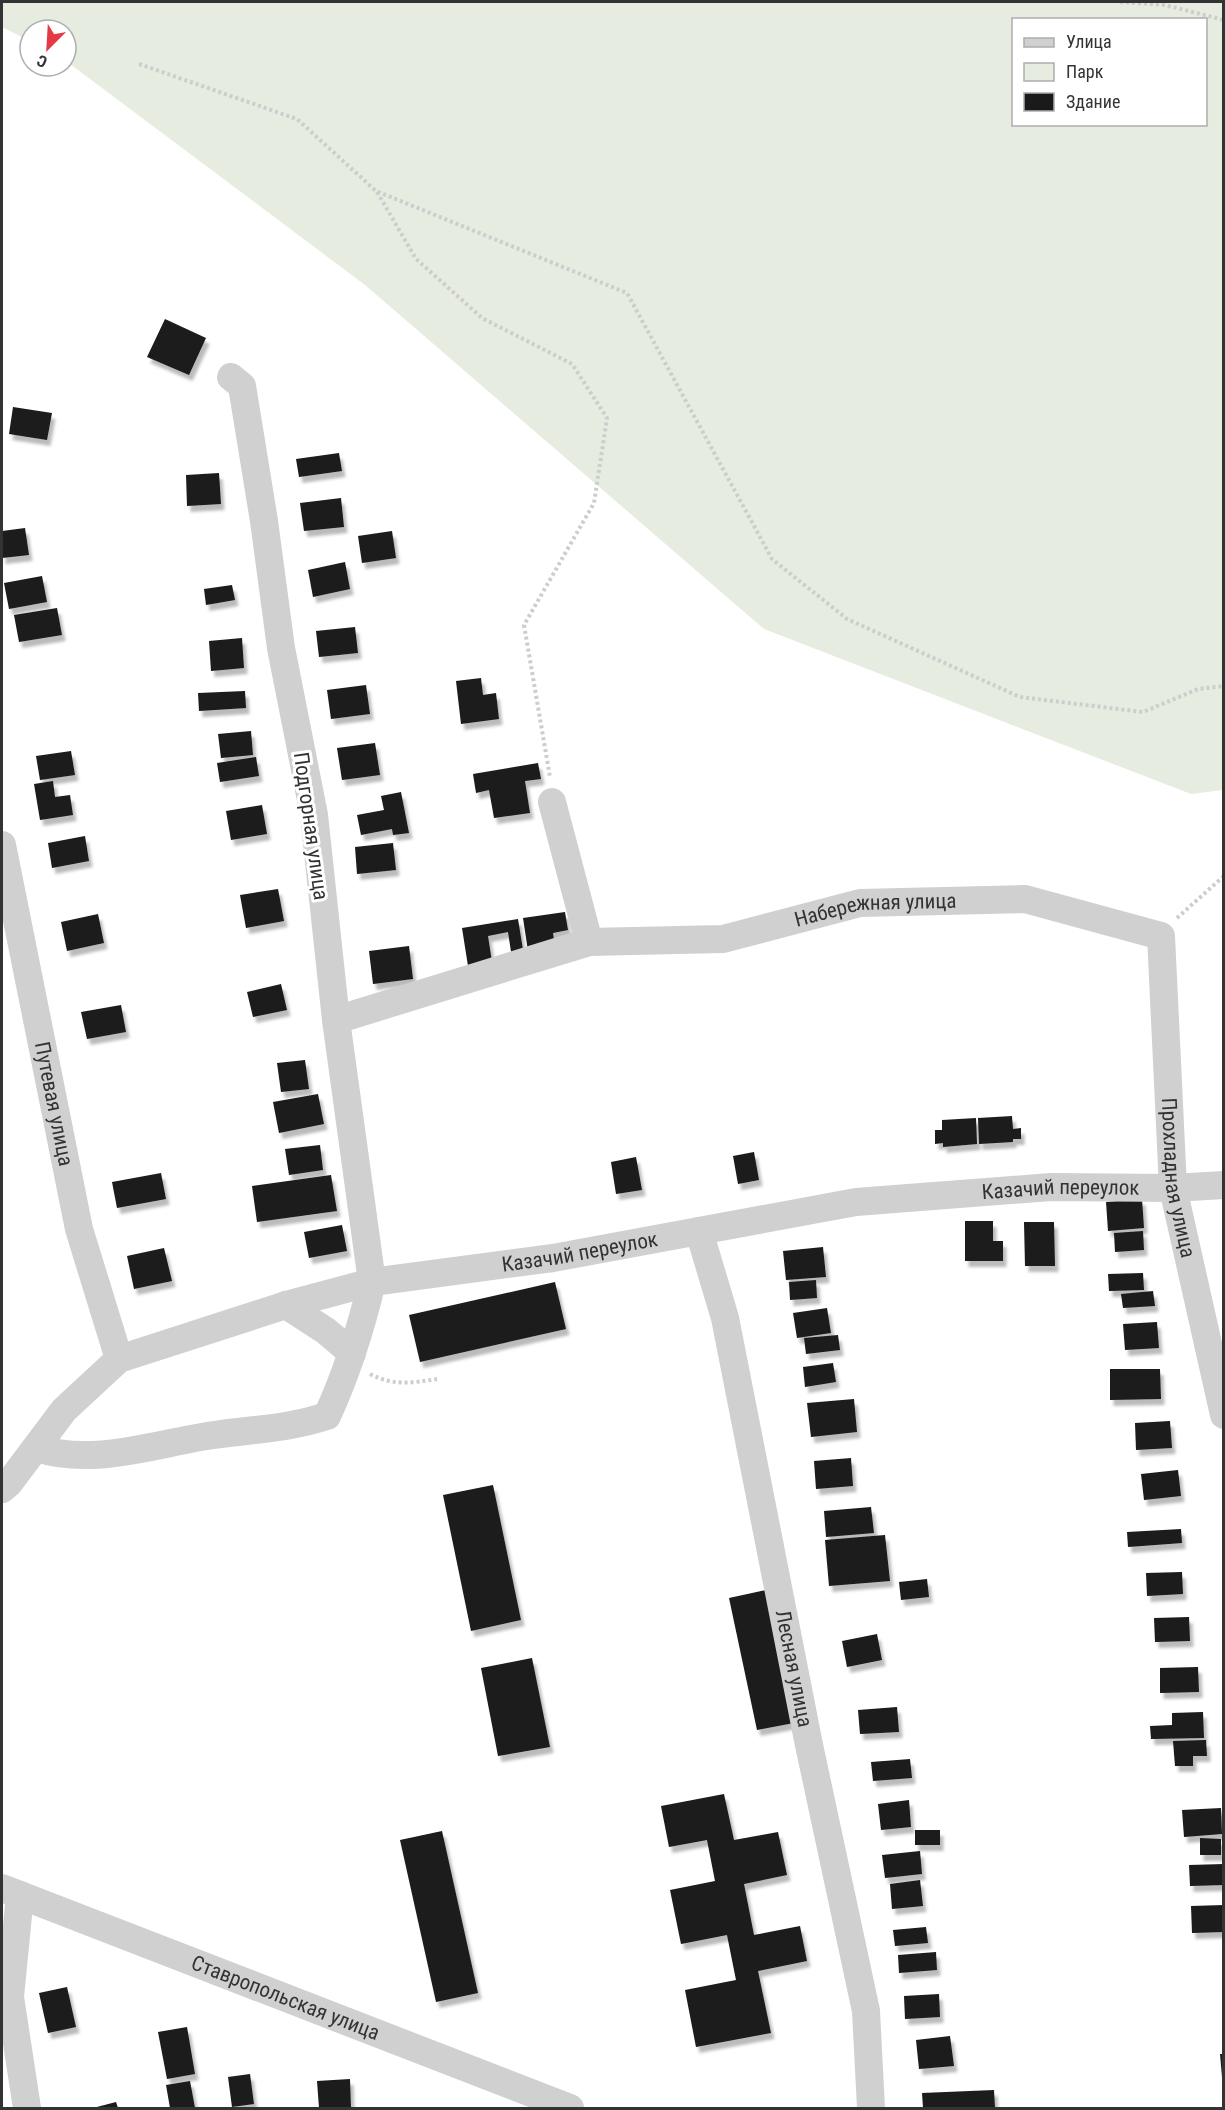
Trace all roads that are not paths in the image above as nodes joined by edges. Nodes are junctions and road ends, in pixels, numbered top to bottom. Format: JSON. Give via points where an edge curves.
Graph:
{"nodes":[{"id":1,"x":231,"y":377,"type":"dead end"},
{"id":2,"x":552,"y":802,"type":"road end"},
{"id":3,"x":2,"y":844,"type":"edge"},
{"id":4,"x":1161,"y":936,"type":"joint"},
{"id":5,"x":589,"y":942,"type":"junction"},
{"id":6,"x":336,"y":1020,"type":"junction"},
{"id":7,"x":1224,"y":1185,"type":"edge"},
{"id":8,"x":1173,"y":1188,"type":"junction"},
{"id":9,"x":699,"y":1231,"type":"junction"},
{"id":10,"x":372,"y":1282,"type":"junction"},
{"id":11,"x":286,"y":1305,"type":"junction"},
{"id":12,"x":352,"y":1353,"type":"junction"},
{"id":13,"x":119,"y":1359,"type":"junction"},
{"id":14,"x":1224,"y":1415,"type":"edge"},
{"id":15,"x":37,"y":1448,"type":"junction"},
{"id":16,"x":4,"y":1477,"type":"edge"},
{"id":17,"x":11,"y":1892,"type":"edge"},
{"id":18,"x":27,"y":2109,"type":"edge"},
{"id":19,"x":570,"y":2109,"type":"edge"},
{"id":20,"x":872,"y":2109,"type":"edge"}],
"edges":[{"from":1,"to":6,"type":"street","name":"Подгорная улица","via":[[242,386],[281,648],[314,815]]},
{"from":2,"to":5,"type":"street"},
{"from":3,"to":13,"type":"street","name":"Путевая улица","via":[[79,1229]]},
{"from":4,"to":5,"type":"street","name":"Набережная улица","via":[[1025,899],[860,903],[723,939]]},
{"from":4,"to":8,"type":"street","name":"Прохладная улица"},
{"from":5,"to":6,"type":"street","name":"Набережная улица"},
{"from":6,"to":10,"type":"street","name":"Подгорная улица"},
{"from":7,"to":8,"type":"street","name":"Казачий переулок"},
{"from":8,"to":9,"type":"street","name":"Казачий переулок","via":[[1051,1187],[856,1203]]},
{"from":8,"to":14,"type":"street","name":"Прохладная улица"},
{"from":9,"to":10,"type":"street","name":"Казачий переулок","via":[[553,1258]]},
{"from":9,"to":20,"type":"street","name":"Лесная улица","via":[[725,1318],[866,2011]]},
{"from":10,"to":11,"type":"street","name":"Казачий переулок"},
{"from":10,"to":12,"type":"street"},
{"from":11,"to":12,"type":"street"},
{"from":11,"to":13,"type":"street","name":"Казачий переулок"},
{"from":12,"to":15,"type":"street","via":[[327,1416],[295,1427],[214,1435],[119,1452],[58,1455]]},
{"from":13,"to":15,"type":"street","name":"Казачий переулок","via":[[64,1410]]},
{"from":15,"to":16,"type":"street","name":"Казачий переулок"},
{"from":17,"to":18,"type":"street","via":[[10,1997]]},
{"from":17,"to":19,"type":"street","name":"Ставропольская улица"}]}
